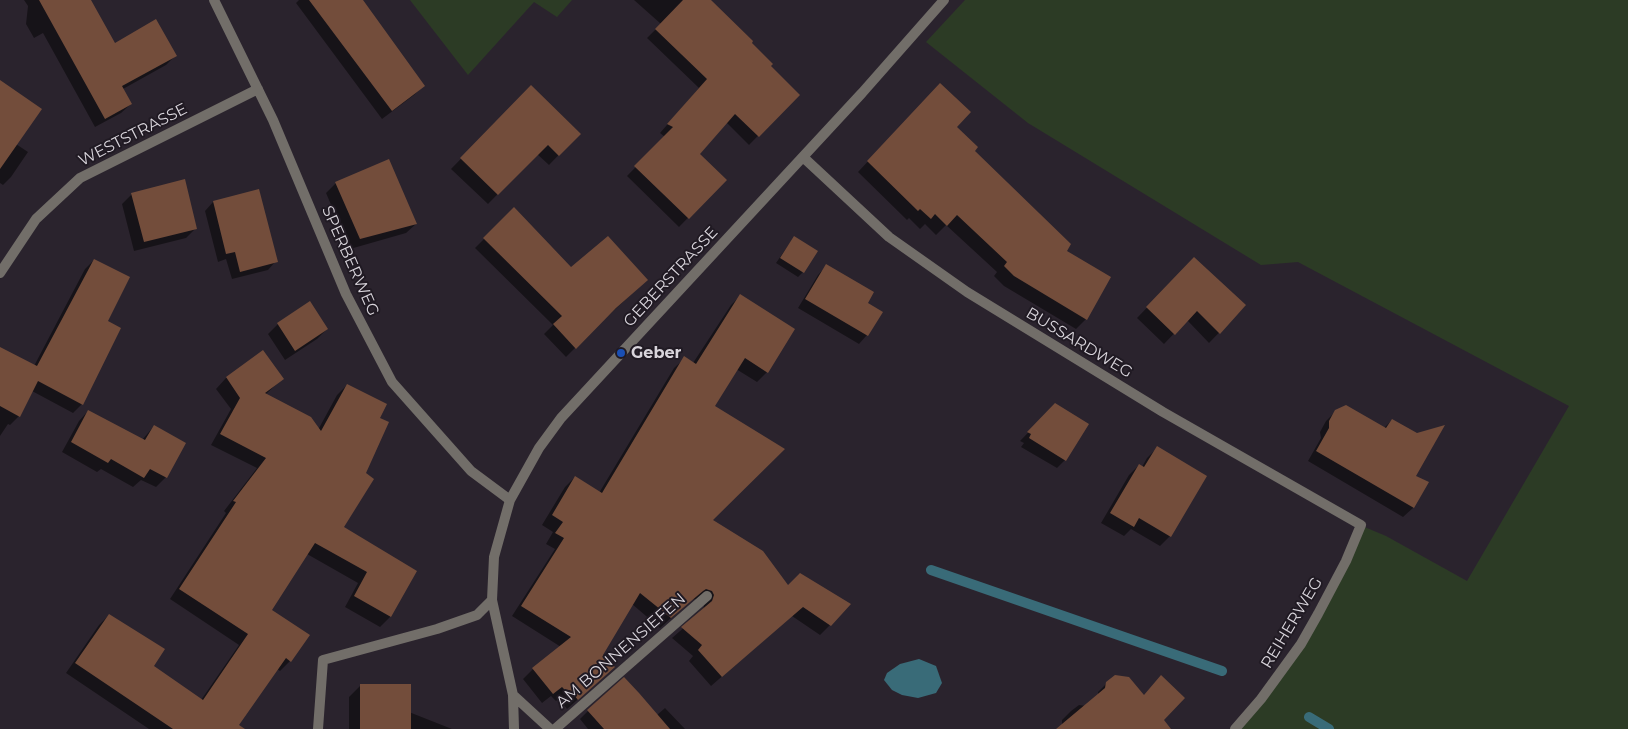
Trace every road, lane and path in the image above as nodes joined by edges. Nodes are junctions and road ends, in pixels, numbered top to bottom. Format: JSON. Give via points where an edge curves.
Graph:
{"nodes":[{"id":1,"x":214,"y":0,"type":"edge"},
{"id":2,"x":944,"y":0,"type":"edge"},
{"id":3,"x":258,"y":89,"type":"junction"},
{"id":4,"x":803,"y":156,"type":"junction"},
{"id":5,"x":0,"y":272,"type":"edge"},
{"id":6,"x":510,"y":500,"type":"junction"},
{"id":7,"x":1361,"y":525,"type":"joint"},
{"id":8,"x":707,"y":596,"type":"dead end"},
{"id":9,"x":492,"y":600,"type":"junction"},
{"id":10,"x":513,"y":695,"type":"junction"},
{"id":11,"x":318,"y":729,"type":"edge"},
{"id":12,"x":514,"y":729,"type":"edge"},
{"id":13,"x":550,"y":729,"type":"edge"},
{"id":14,"x":555,"y":729,"type":"edge"},
{"id":15,"x":1235,"y":729,"type":"edge"}],
"edges":[{"from":1,"to":3,"type":"street","name":"SPERBERWEG"},
{"from":2,"to":4,"type":"street","name":"GEBERSTRASSE"},
{"from":3,"to":5,"type":"street","name":"WESTSTRASSE","via":[[80,178],[36,219]]},
{"from":3,"to":6,"type":"street","name":"SPERBERWEG","via":[[346,294],[392,382],[471,471]]},
{"from":4,"to":6,"type":"street","name":"GEBERSTRASSE","via":[[560,418]]},
{"from":4,"to":7,"type":"street","name":"BUSSARDWEG","via":[[889,237],[967,292],[1163,412]]},
{"from":6,"to":9,"type":"street","name":"GEBERSTRASSE","via":[[494,557]]},
{"from":7,"to":15,"type":"street","name":"REIHERWEG","via":[[1346,561],[1300,644]]},
{"from":8,"to":14,"type":"street","name":"AM BONNENSIEFEN"},
{"from":9,"to":10,"type":"street","name":"GEBERSTRASSE"},
{"from":9,"to":11,"type":"street","via":[[477,615],[323,660]]},
{"from":10,"to":12,"type":"street","name":"GEBERSTRASSE"},
{"from":10,"to":13,"type":"street"}]}
